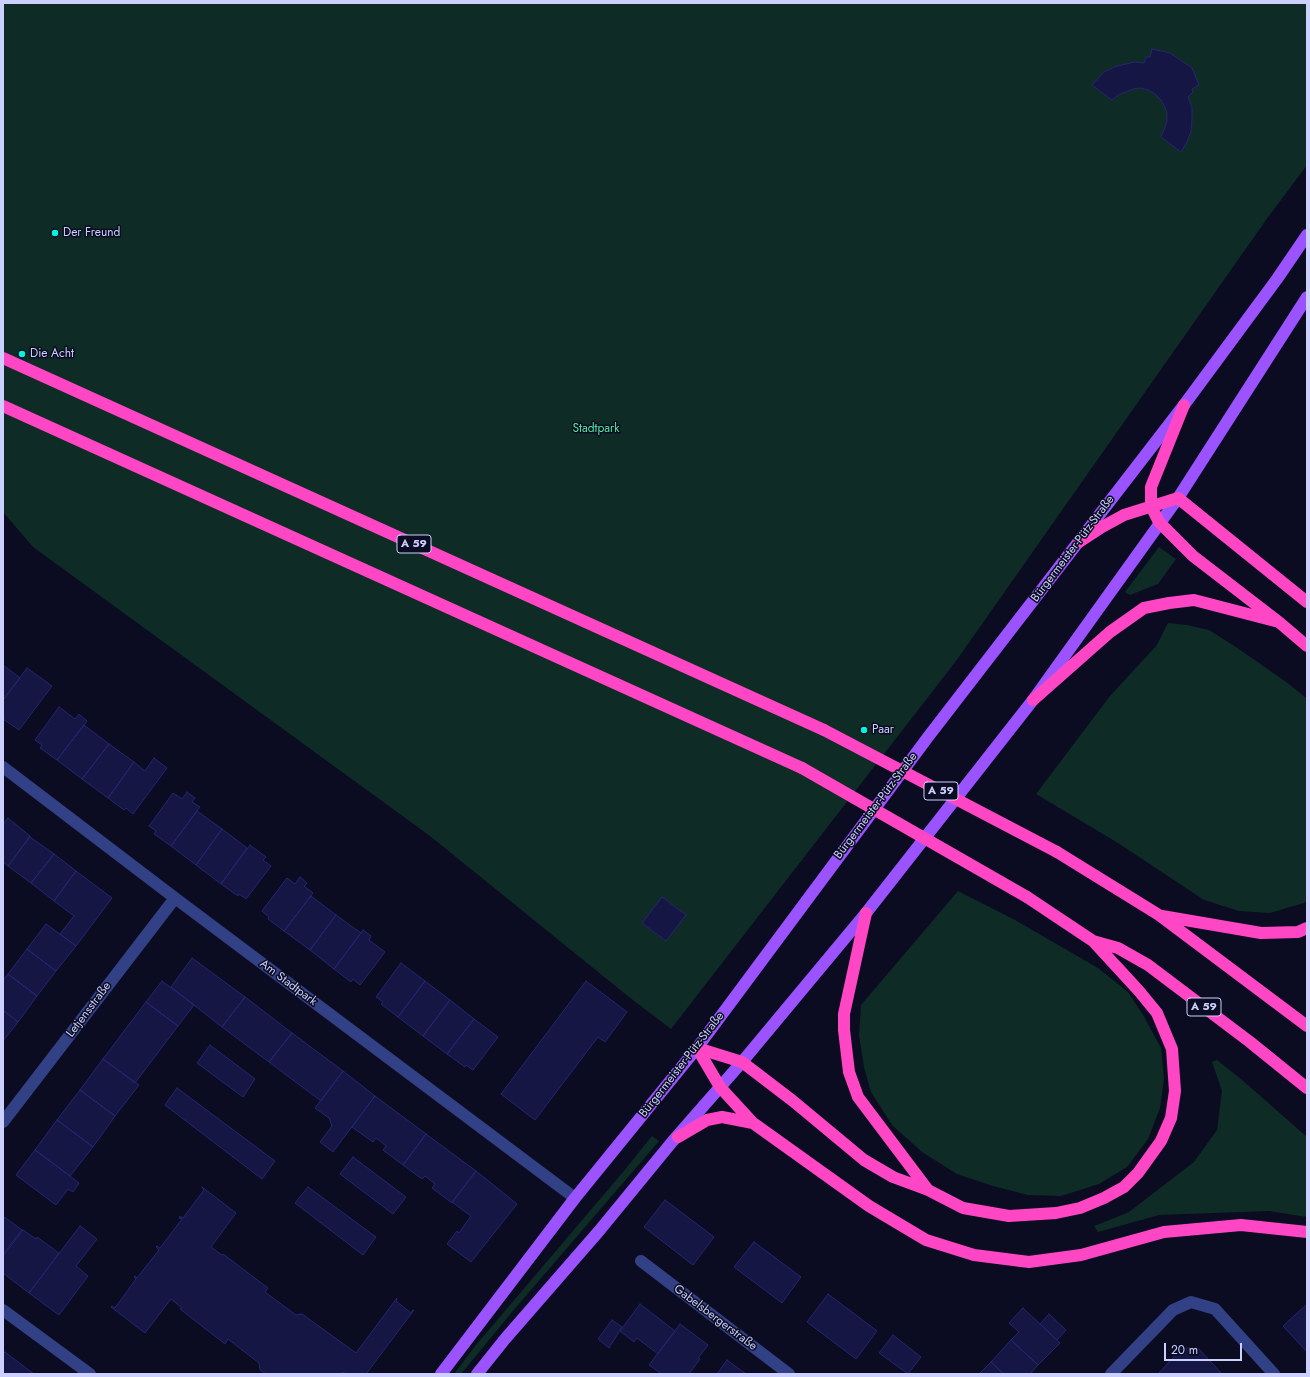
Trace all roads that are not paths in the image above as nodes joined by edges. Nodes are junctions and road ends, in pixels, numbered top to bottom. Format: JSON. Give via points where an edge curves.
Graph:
{"nodes":[{"id":1,"x":1307,"y":235,"type":"edge"},
{"id":2,"x":1307,"y":297,"type":"edge"},
{"id":3,"x":3,"y":358,"type":"edge"},
{"id":4,"x":1184,"y":405,"type":"junction"},
{"id":5,"x":3,"y":406,"type":"edge"},
{"id":6,"x":1178,"y":498,"type":"junction"},
{"id":7,"x":1150,"y":506,"type":"junction"},
{"id":8,"x":1159,"y":522,"type":"junction"},
{"id":9,"x":1079,"y":542,"type":"junction"},
{"id":10,"x":1307,"y":602,"type":"edge"},
{"id":11,"x":1280,"y":623,"type":"junction"},
{"id":12,"x":1307,"y":646,"type":"edge"},
{"id":13,"x":1033,"y":700,"type":"junction"},
{"id":14,"x":3,"y":767,"type":"edge"},
{"id":15,"x":175,"y":898,"type":"junction"},
{"id":16,"x":866,"y":913,"type":"junction"},
{"id":17,"x":1159,"y":916,"type":"junction"},
{"id":18,"x":1307,"y":928,"type":"edge"},
{"id":19,"x":1093,"y":941,"type":"junction"},
{"id":20,"x":1307,"y":1026,"type":"edge"},
{"id":21,"x":697,"y":1048,"type":"junction"},
{"id":22,"x":742,"y":1062,"type":"junction"},
{"id":23,"x":720,"y":1087,"type":"junction"},
{"id":24,"x":1307,"y":1088,"type":"edge"},
{"id":25,"x":3,"y":1122,"type":"edge"},
{"id":26,"x":753,"y":1123,"type":"junction"},
{"id":27,"x":678,"y":1137,"type":"junction"},
{"id":28,"x":928,"y":1190,"type":"junction"},
{"id":29,"x":575,"y":1198,"type":"junction"},
{"id":30,"x":1307,"y":1232,"type":"edge"},
{"id":31,"x":640,"y":1261,"type":"dead end"},
{"id":32,"x":3,"y":1310,"type":"edge"},
{"id":33,"x":90,"y":1374,"type":"edge"},
{"id":34,"x":441,"y":1374,"type":"edge"},
{"id":35,"x":477,"y":1374,"type":"edge"},
{"id":36,"x":789,"y":1374,"type":"edge"},
{"id":37,"x":1111,"y":1374,"type":"edge"},
{"id":38,"x":1274,"y":1374,"type":"edge"}],
"edges":[{"from":1,"to":4,"type":"main road","name":"Bürgermeister-Pütz-Straße"},
{"from":2,"to":6,"type":"main road"},
{"from":3,"to":17,"type":"highway","number":"A 59","bridge":true,"via":[[824,730],[1057,852]]},
{"from":4,"to":7,"type":"highway","via":[[1151,487]]},
{"from":4,"to":9,"type":"main road","name":"Bürgermeister-Pütz-Straße"},
{"from":5,"to":19,"type":"highway","number":"A 59","bridge":true,"via":[[802,768],[1027,897]]},
{"from":6,"to":7,"type":"highway"},
{"from":6,"to":8,"type":"main road"},
{"from":6,"to":10,"type":"highway"},
{"from":7,"to":8,"type":"highway"},
{"from":7,"to":9,"type":"highway","via":[[1124,515]]},
{"from":8,"to":11,"type":"highway","via":[[1193,556]]},
{"from":8,"to":13,"type":"main road"},
{"from":9,"to":21,"type":"main road","name":"Bürgermeister-Pütz-Straße","via":[[891,786]]},
{"from":11,"to":12,"type":"highway"},
{"from":11,"to":13,"type":"highway","via":[[1194,600],[1144,608],[1110,632]]},
{"from":13,"to":16,"type":"main road"},
{"from":14,"to":15,"type":"street","name":"Am Stadtpark"},
{"from":15,"to":25,"type":"street","name":"Letjensstraße"},
{"from":15,"to":29,"type":"street","name":"Am Stadtpark"},
{"from":16,"to":22,"type":"main road"},
{"from":16,"to":28,"type":"highway","via":[[844,1014],[849,1072],[858,1097]]},
{"from":17,"to":18,"type":"highway","via":[[1262,933],[1298,932]]},
{"from":17,"to":20,"type":"highway","number":"A 59"},
{"from":19,"to":24,"type":"highway","number":"A 59","via":[[1118,948],[1148,965]]},
{"from":19,"to":28,"type":"highway","via":[[1157,1013],[1172,1049],[1175,1091],[1171,1118],[1160,1141],[1138,1174],[1124,1187],[1080,1208],[1056,1213],[1009,1216],[963,1208]]},
{"from":21,"to":22,"type":"highway"},
{"from":21,"to":23,"type":"highway"},
{"from":21,"to":29,"type":"main road","name":"Bürgermeister-Pütz-Straße"},
{"from":22,"to":23,"type":"main road"},
{"from":22,"to":28,"type":"highway","via":[[864,1160],[893,1177]]},
{"from":23,"to":26,"type":"highway"},
{"from":23,"to":27,"type":"main road"},
{"from":26,"to":27,"type":"highway","via":[[722,1117],[707,1120]]},
{"from":26,"to":30,"type":"highway","via":[[869,1206],[926,1240],[974,1255],[1029,1262],[1081,1255],[1164,1232],[1241,1225]]},
{"from":27,"to":35,"type":"main road"},
{"from":29,"to":34,"type":"main road","name":"Bürgermeister-Pütz-Straße"},
{"from":31,"to":36,"type":"street","name":"Gabelsbergerstraße"},
{"from":32,"to":33,"type":"street"},
{"from":37,"to":38,"type":"street","via":[[1173,1310],[1191,1302],[1215,1309]]}]}
